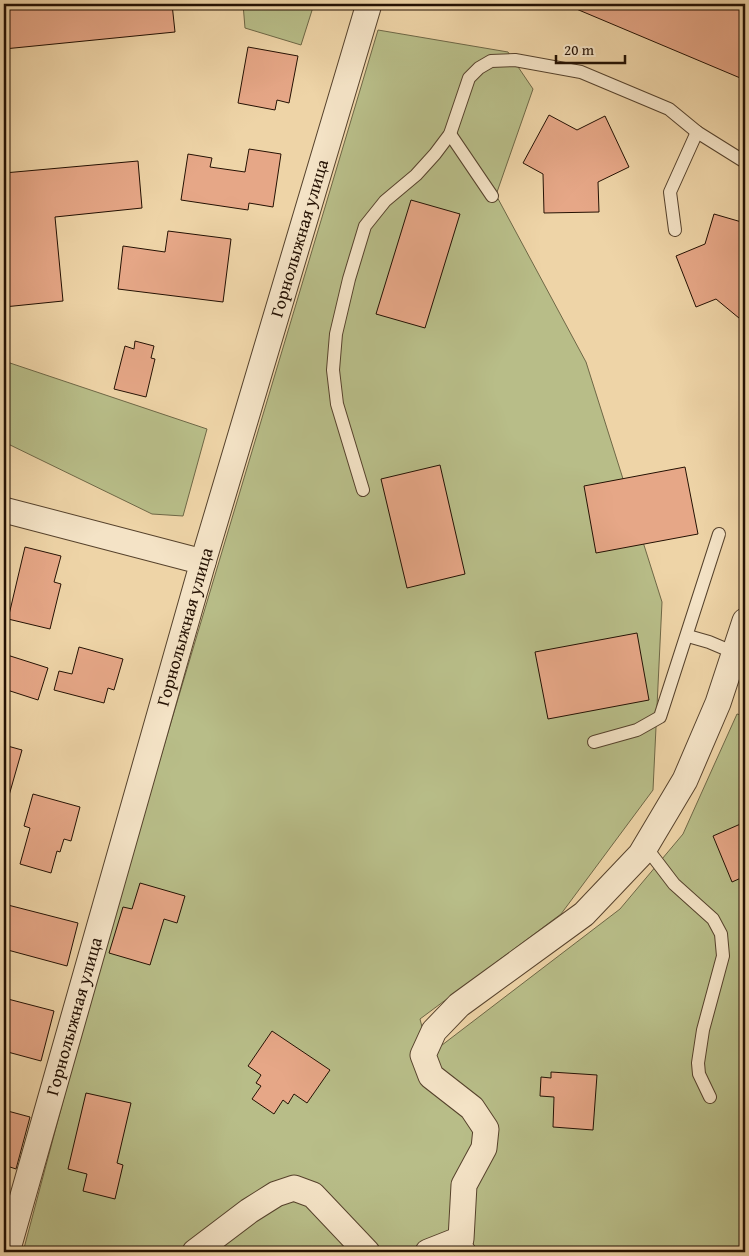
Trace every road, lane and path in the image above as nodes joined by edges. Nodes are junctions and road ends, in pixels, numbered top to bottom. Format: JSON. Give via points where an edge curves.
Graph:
{"nodes":[{"id":1,"x":368,"y":4,"type":"edge"},
{"id":2,"x":697,"y":132,"type":"junction"},
{"id":3,"x":450,"y":134,"type":"junction"},
{"id":4,"x":745,"y":162,"type":"edge"},
{"id":5,"x":492,"y":196,"type":"dead end"},
{"id":6,"x":675,"y":230,"type":"dead end"},
{"id":7,"x":363,"y":490,"type":"dead end"},
{"id":8,"x":4,"y":510,"type":"edge"},
{"id":9,"x":719,"y":534,"type":"dead end"},
{"id":10,"x":203,"y":562,"type":"junction"},
{"id":11,"x":745,"y":620,"type":"edge"},
{"id":12,"x":688,"y":636,"type":"junction"},
{"id":13,"x":734,"y":653,"type":"junction"},
{"id":14,"x":594,"y":742,"type":"dead end"},
{"id":15,"x":645,"y":846,"type":"junction"},
{"id":16,"x":710,"y":1097,"type":"dead end"},
{"id":17,"x":466,"y":1246,"type":"edge"},
{"id":18,"x":7,"y":1252,"type":"edge"},
{"id":19,"x":195,"y":1252,"type":"edge"},
{"id":20,"x":367,"y":1252,"type":"edge"},
{"id":21,"x":428,"y":1252,"type":"edge"}],
"edges":[{"from":1,"to":10,"type":"street","name":"Горнолыжная улица"},
{"from":2,"to":3,"type":"lane","via":[[669,109],[581,72],[515,60],[491,62],[469,78]]},
{"from":2,"to":4,"type":"lane"},
{"from":2,"to":6,"type":"lane","via":[[670,192]]},
{"from":3,"to":5,"type":"lane"},
{"from":3,"to":7,"type":"lane","via":[[416,175],[374,213],[365,226],[349,279],[336,334],[333,370],[337,404]]},
{"from":8,"to":10,"type":"street"},
{"from":9,"to":12,"type":"lane"},
{"from":10,"to":18,"type":"street","name":"Горнолыжная улица"},
{"from":11,"to":13,"type":"street"},
{"from":12,"to":13,"type":"lane"},
{"from":12,"to":14,"type":"lane","via":[[660,717],[637,730]]},
{"from":13,"to":15,"type":"street","via":[[718,703],[685,780]]},
{"from":15,"to":16,"type":"lane","via":[[674,884],[713,919],[721,934],[723,956],[698,1062],[698,1074]]},
{"from":15,"to":17,"type":"street","via":[[584,914],[459,1005],[434,1031],[423,1055],[431,1076],[472,1108],[486,1129],[484,1148],[464,1185]]},
{"from":17,"to":21,"type":"street"},
{"from":19,"to":20,"type":"street","via":[[248,1210],[294,1188],[314,1195]]}]}
